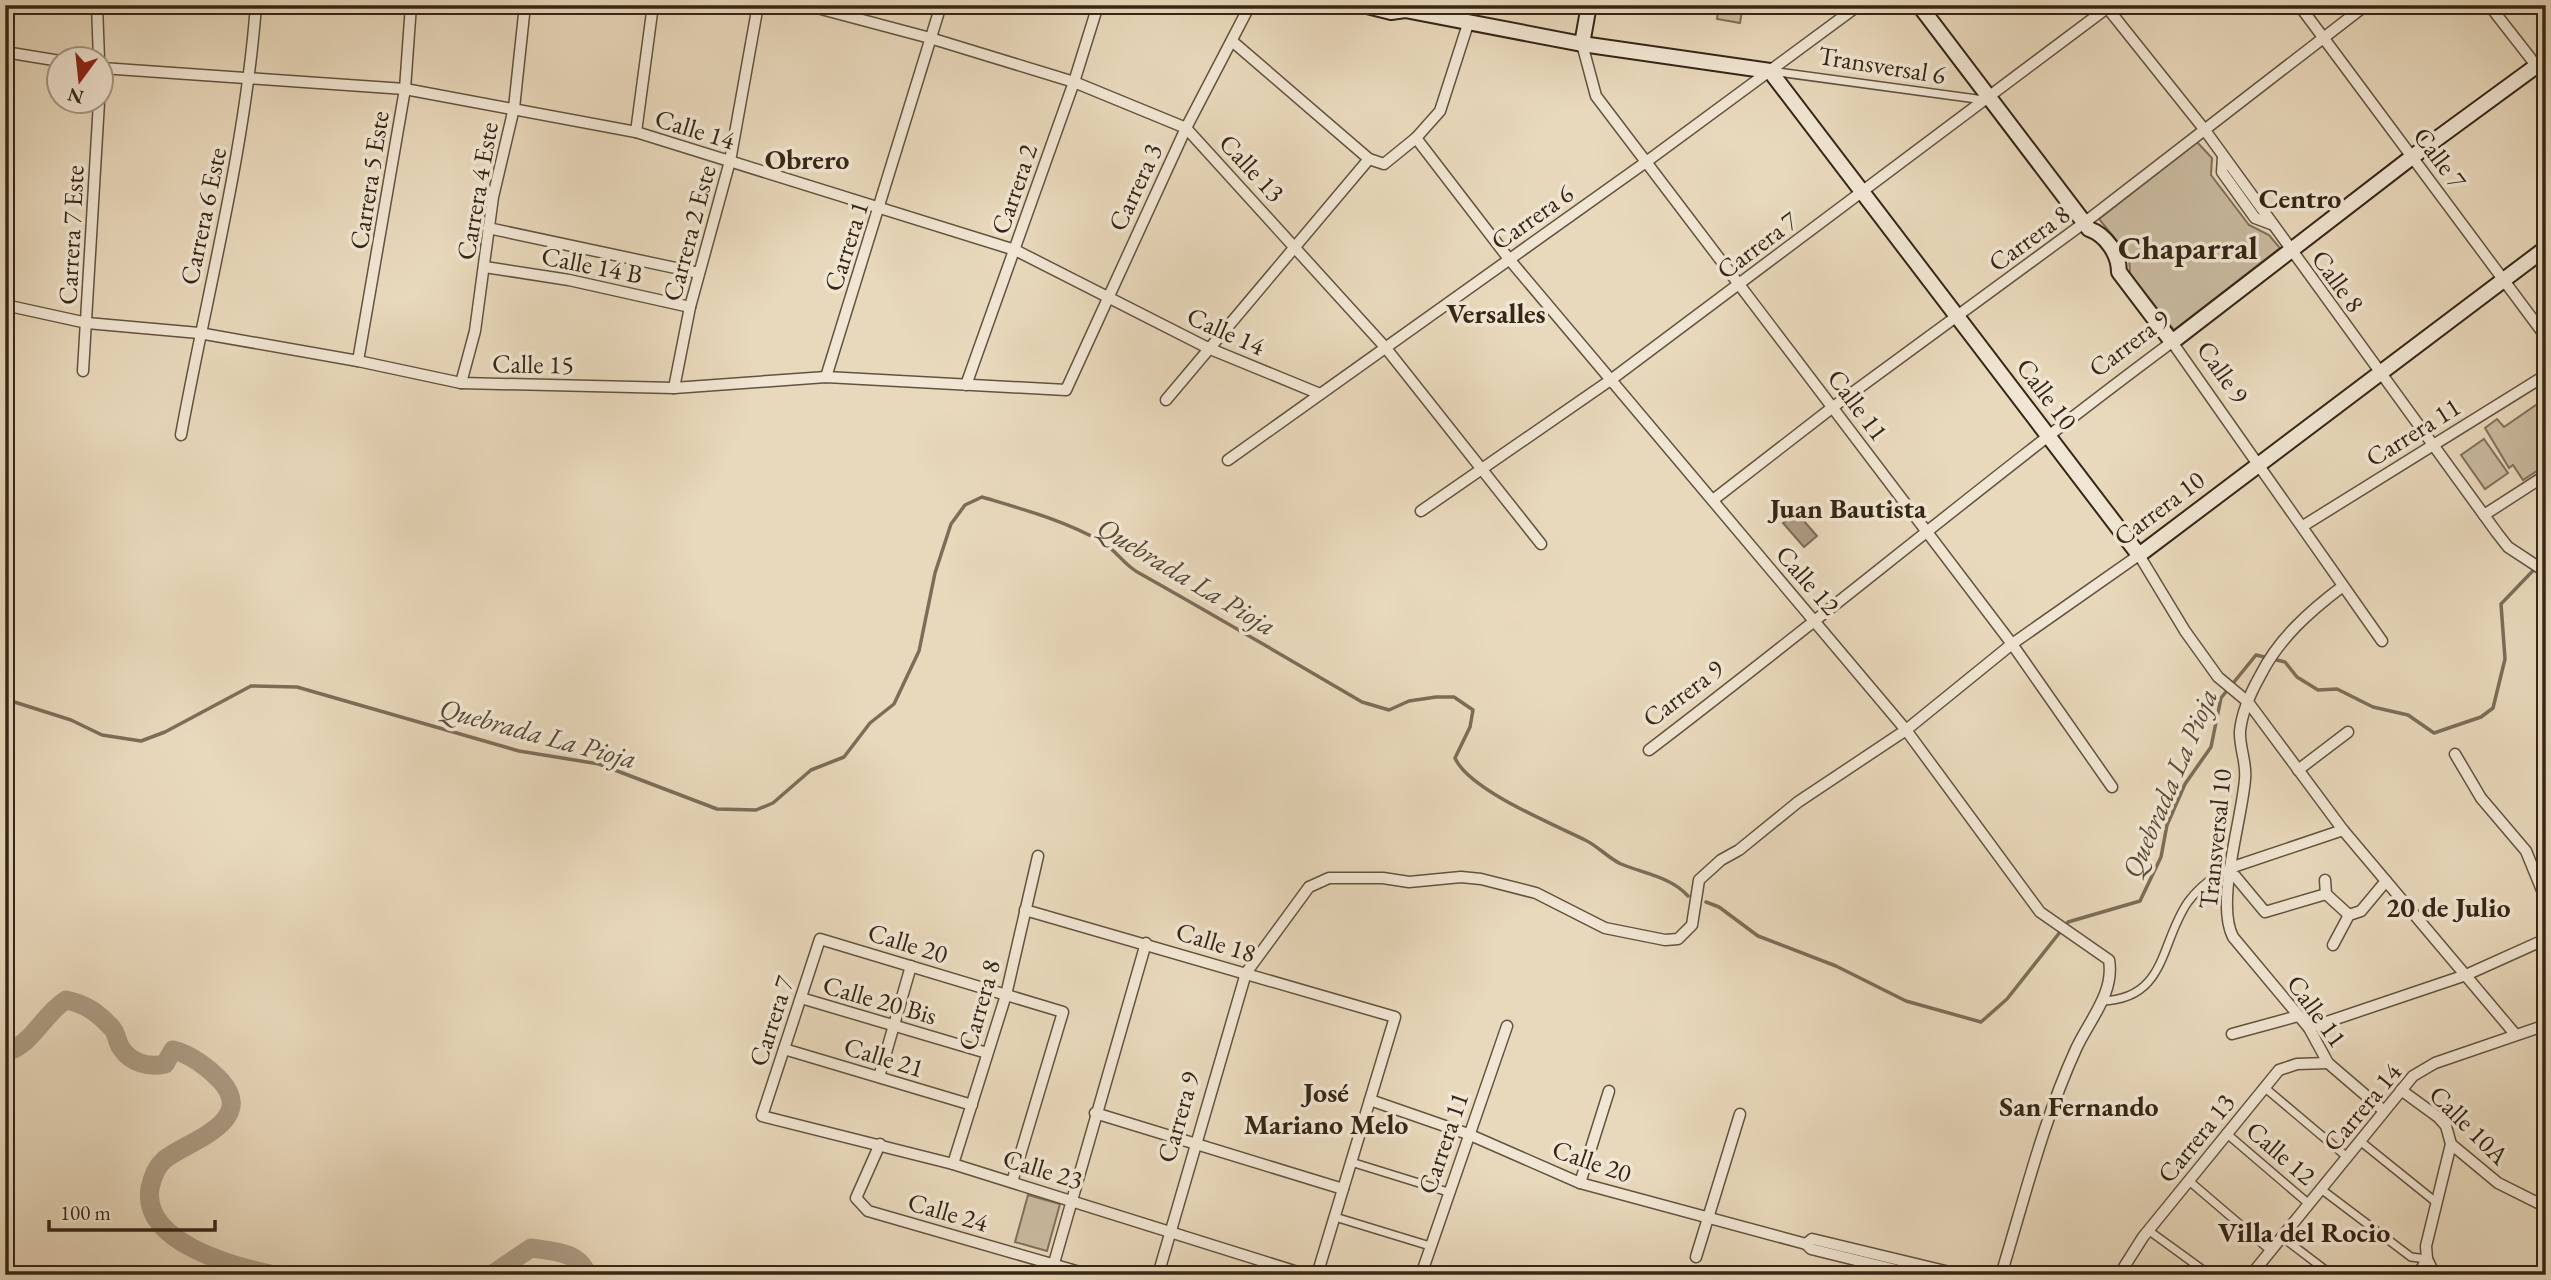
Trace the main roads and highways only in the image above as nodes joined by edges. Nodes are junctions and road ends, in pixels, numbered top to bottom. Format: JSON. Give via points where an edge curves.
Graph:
{"nodes":[{"id":1,"x":1363,"y":5,"type":"edge"},
{"id":2,"x":1589,"y":5,"type":"edge"},
{"id":3,"x":1919,"y":5,"type":"edge"},
{"id":4,"x":1403,"y":7,"type":"edge"},
{"id":5,"x":1421,"y":9,"type":"edge"},
{"id":6,"x":1582,"y":44,"type":"junction"},
{"id":7,"x":2543,"y":68,"type":"edge"},
{"id":8,"x":2546,"y":248,"type":"edge"},
{"id":9,"x":2172,"y":342,"type":"joint"},
{"id":10,"x":2139,"y":555,"type":"joint"}],
"edges":[{"from":1,"to":4,"type":"main road","via":[[1391,12]]},
{"from":2,"to":6,"type":"main road"},
{"from":3,"to":9,"type":"main road","name":"Calle 9","via":[[2084,223],[2119,258],[2119,272]]},
{"from":4,"to":5,"type":"main road"},
{"from":5,"to":6,"type":"main road","via":[[1468,24]]},
{"from":6,"to":10,"type":"main road","name":"Calle 10","via":[[1770,71]]},
{"from":7,"to":9,"type":"main road","name":"Carrera 9","via":[[2412,157]]},
{"from":8,"to":10,"type":"main road","name":"Carrera 10"}]}
